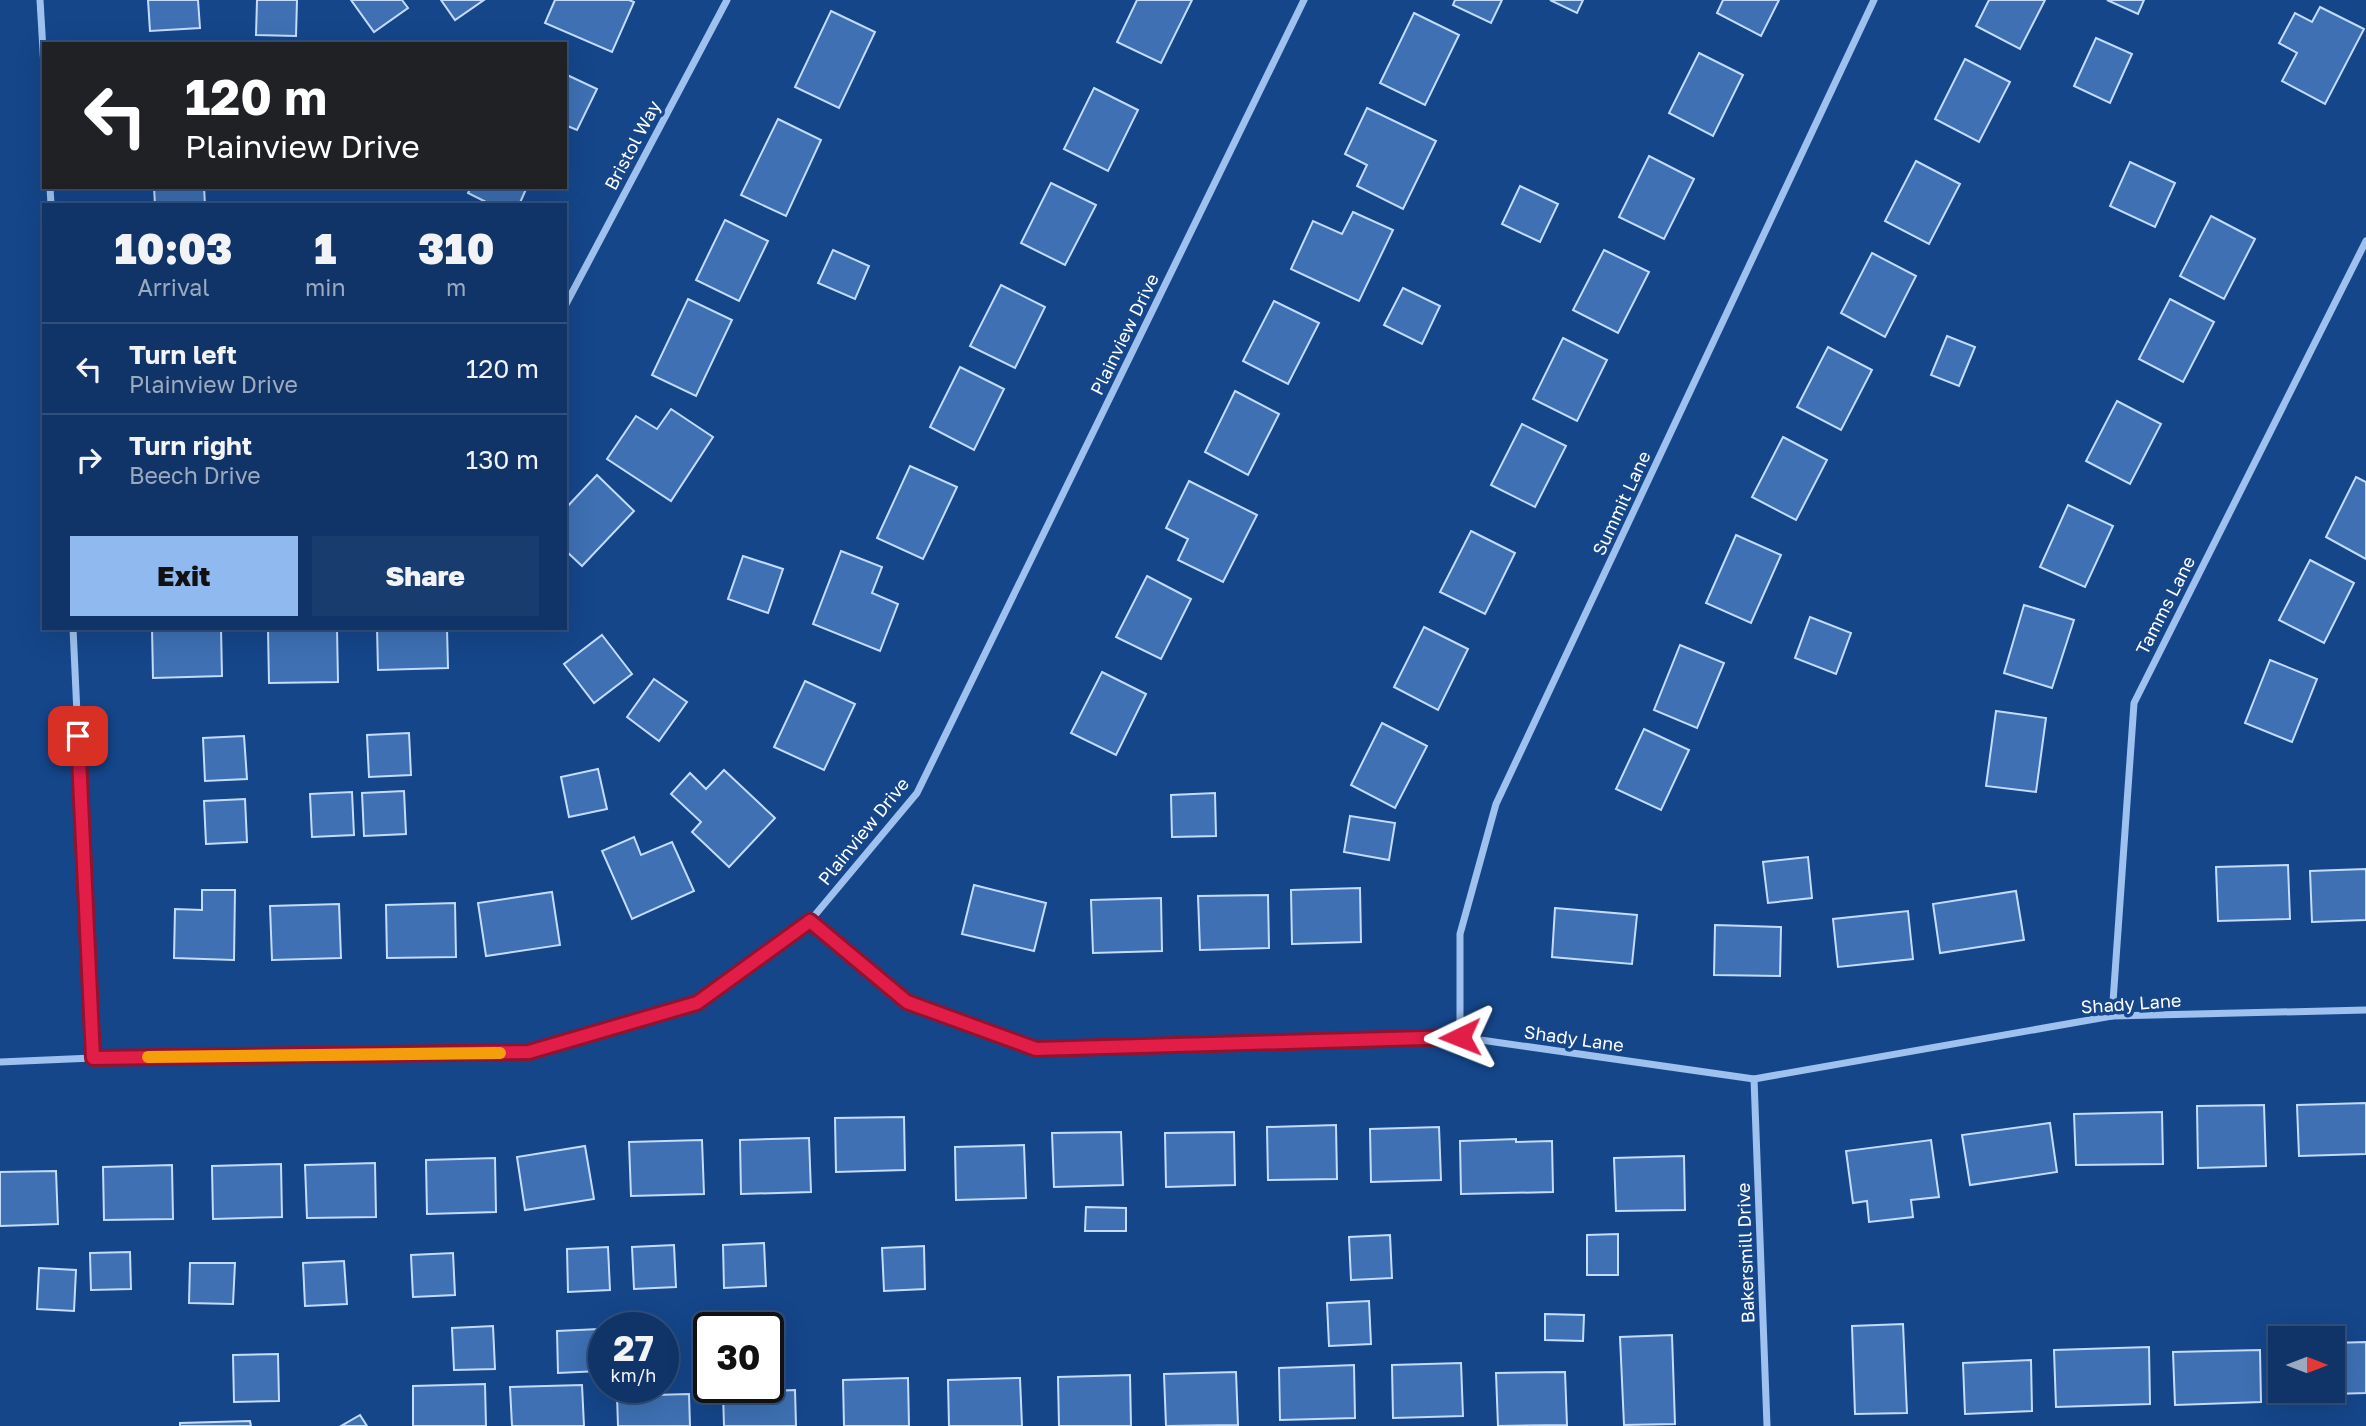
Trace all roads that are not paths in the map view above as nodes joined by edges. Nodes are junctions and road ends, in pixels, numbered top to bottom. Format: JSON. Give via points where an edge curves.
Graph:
{"nodes":[{"id":1,"x":40,"y":0,"type":"edge"},
{"id":2,"x":727,"y":0,"type":"edge"},
{"id":3,"x":1304,"y":0,"type":"edge"},
{"id":4,"x":1874,"y":0,"type":"edge"},
{"id":5,"x":43,"y":42,"type":"edge"},
{"id":6,"x":2366,"y":241,"type":"edge"},
{"id":7,"x":567,"y":302,"type":"edge"},
{"id":8,"x":73,"y":630,"type":"edge"},
{"id":9,"x":810,"y":921,"type":"junction"},
{"id":10,"x":2366,"y":1010,"type":"edge"},
{"id":11,"x":2112,"y":1016,"type":"junction"},
{"id":12,"x":1460,"y":1037,"type":"junction"},
{"id":13,"x":93,"y":1058,"type":"junction"},
{"id":14,"x":0,"y":1062,"type":"edge"},
{"id":15,"x":1754,"y":1079,"type":"junction"},
{"id":16,"x":1767,"y":1426,"type":"edge"}],
"edges":[{"from":1,"to":5,"type":"street"},
{"from":2,"to":7,"type":"street","name":"Bristol Way"},
{"from":3,"to":9,"type":"street","name":"Plainview Drive","via":[[917,793]]},
{"from":4,"to":12,"type":"street","name":"Summit Lane","via":[[1496,804],[1460,934]]},
{"from":6,"to":11,"type":"street","name":"Tamms Lane","via":[[2134,703]]},
{"from":8,"to":13,"type":"street"},
{"from":9,"to":12,"type":"street","name":"Shady Lane","via":[[907,1002],[1036,1049]]},
{"from":9,"to":13,"type":"street","name":"Plainview Drive","via":[[697,1003],[529,1052]]},
{"from":10,"to":11,"type":"street","name":"Shady Lane"},
{"from":11,"to":15,"type":"street","name":"Shady Lane"},
{"from":12,"to":15,"type":"street","name":"Shady Lane"},
{"from":13,"to":14,"type":"street","name":"Plainview Drive"},
{"from":15,"to":16,"type":"street","name":"Bakersmill Drive"}]}
